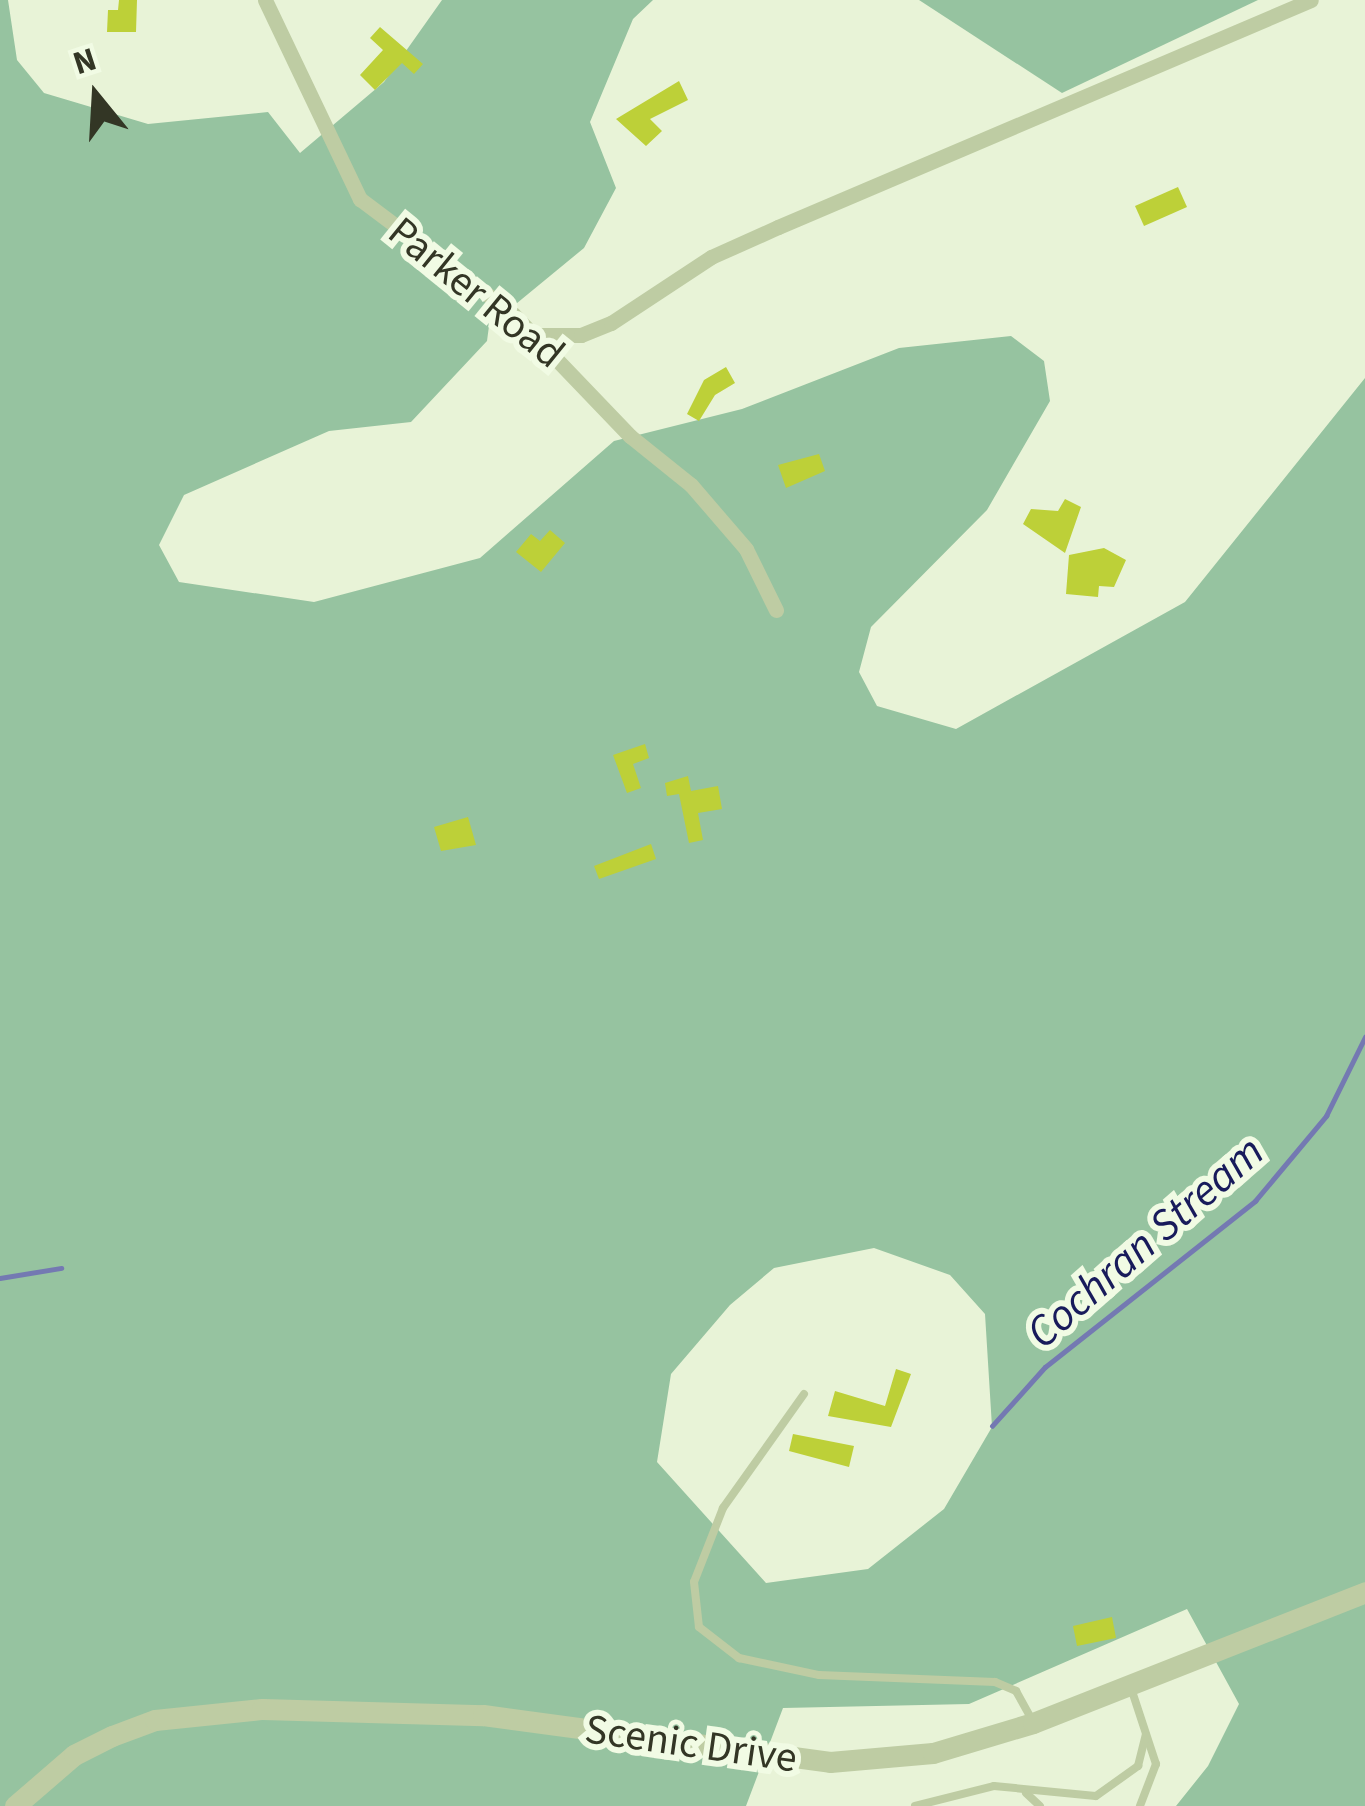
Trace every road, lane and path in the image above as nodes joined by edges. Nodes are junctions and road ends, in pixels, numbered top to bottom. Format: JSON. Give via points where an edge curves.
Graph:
{"nodes":[{"id":1,"x":265,"y":0,"type":"edge"},
{"id":2,"x":1311,"y":0,"type":"edge"},
{"id":3,"x":535,"y":335,"type":"junction"},
{"id":4,"x":776,"y":610,"type":"dead end"},
{"id":5,"x":804,"y":1394,"type":"dead end"},
{"id":6,"x":1365,"y":1592,"type":"edge"},
{"id":7,"x":1130,"y":1687,"type":"junction"},
{"id":8,"x":1033,"y":1724,"type":"junction"},
{"id":9,"x":1146,"y":1736,"type":"junction"},
{"id":10,"x":1020,"y":1789,"type":"junction"},
{"id":11,"x":15,"y":1806,"type":"edge"},
{"id":12,"x":915,"y":1806,"type":"edge"},
{"id":13,"x":1040,"y":1806,"type":"edge"},
{"id":14,"x":1140,"y":1806,"type":"edge"}],
"edges":[{"from":1,"to":3,"type":"street","name":"Parker Road","via":[[360,199]]},
{"from":2,"to":3,"type":"street","via":[[728,250],[611,323],[581,334]]},
{"from":3,"to":4,"type":"street","name":"Parker Road","via":[[630,436],[691,485],[746,549]]},
{"from":5,"to":8,"type":"lane","via":[[778,1421],[763,1463],[724,1508],[694,1582],[699,1627],[739,1658],[819,1675],[994,1682],[1016,1691]]},
{"from":6,"to":7,"type":"street","name":"Scenic Drive"},
{"from":7,"to":8,"type":"street","name":"Scenic Drive"},
{"from":7,"to":9,"type":"lane"},
{"from":8,"to":11,"type":"street","name":"Scenic Drive","via":[[933,1754],[830,1762],[483,1715],[262,1708],[155,1720],[112,1736],[74,1755]]},
{"from":9,"to":10,"type":"lane","via":[[1144,1756],[1114,1790],[1076,1799]]},
{"from":9,"to":14,"type":"lane","via":[[1155,1778]]},
{"from":10,"to":12,"type":"lane","via":[[982,1786]]},
{"from":10,"to":13,"type":"lane"}]}
